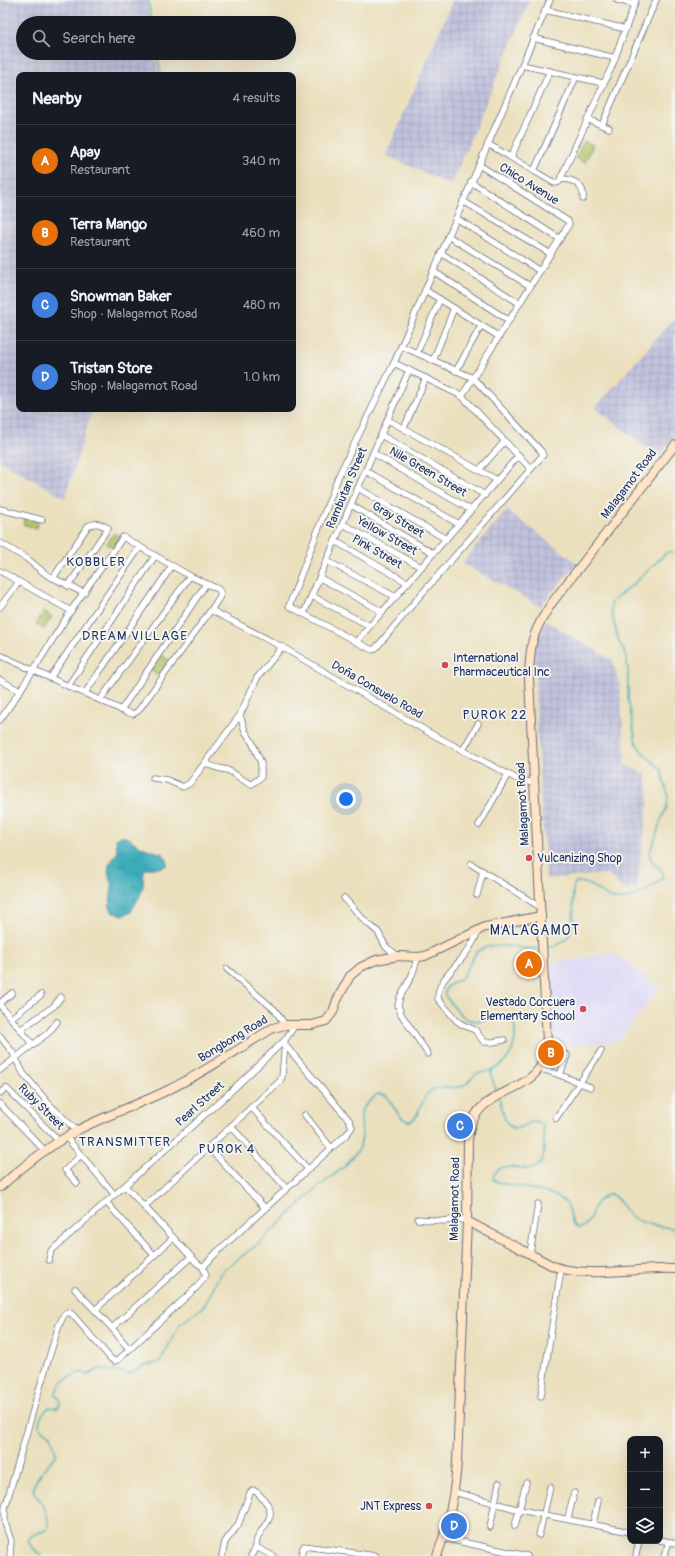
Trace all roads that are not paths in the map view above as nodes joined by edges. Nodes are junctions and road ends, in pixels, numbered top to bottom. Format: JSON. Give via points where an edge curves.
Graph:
{"nodes":[{"id":1,"x":550,"y":0,"type":"edge"},
{"id":2,"x":617,"y":0,"type":"edge"},
{"id":3,"x":656,"y":0,"type":"edge"},
{"id":4,"x":635,"y":2,"type":"edge"},
{"id":5,"x":545,"y":10,"type":"junction"},
{"id":6,"x":626,"y":29,"type":"junction"},
{"id":7,"x":533,"y":38,"type":"junction"},
{"id":8,"x":615,"y":58,"type":"junction"},
{"id":9,"x":522,"y":65,"type":"junction"},
{"id":10,"x":550,"y":71,"type":"junction"},
{"id":11,"x":576,"y":77,"type":"junction"},
{"id":12,"x":603,"y":83,"type":"junction"},
{"id":13,"x":587,"y":119,"type":"junction"},
{"id":14,"x":602,"y":125,"type":"junction"},
{"id":15,"x":609,"y":128,"type":"dead end"},
{"id":16,"x":488,"y":144,"type":"junction"},
{"id":17,"x":511,"y":157,"type":"junction"},
{"id":18,"x":479,"y":165,"type":"junction"},
{"id":19,"x":534,"y":170,"type":"junction"},
{"id":20,"x":561,"y":178,"type":"junction"},
{"id":21,"x":471,"y":182,"type":"junction"},
{"id":22,"x":583,"y":199,"type":"dead end"},
{"id":23,"x":463,"y":201,"type":"junction"},
{"id":24,"x":456,"y":218,"type":"junction"},
{"id":25,"x":448,"y":236,"type":"junction"},
{"id":26,"x":560,"y":239,"type":"junction"},
{"id":27,"x":441,"y":253,"type":"junction"},
{"id":28,"x":551,"y":254,"type":"junction"},
{"id":29,"x":433,"y":271,"type":"junction"},
{"id":30,"x":540,"y":271,"type":"junction"},
{"id":31,"x":530,"y":286,"type":"junction"},
{"id":32,"x":424,"y":290,"type":"junction"},
{"id":33,"x":440,"y":299,"type":"junction"},
{"id":34,"x":520,"y":303,"type":"junction"},
{"id":35,"x":454,"y":308,"type":"junction"},
{"id":36,"x":508,"y":320,"type":"junction"},
{"id":37,"x":481,"y":326,"type":"junction"},
{"id":38,"x":498,"y":336,"type":"junction"},
{"id":39,"x":401,"y":346,"type":"junction"},
{"id":40,"x":417,"y":353,"type":"junction"},
{"id":41,"x":433,"y":361,"type":"junction"},
{"id":42,"x":394,"y":363,"type":"junction"},
{"id":43,"x":409,"y":370,"type":"junction"},
{"id":44,"x":456,"y":371,"type":"junction"},
{"id":45,"x":426,"y":378,"type":"junction"},
{"id":46,"x":474,"y":378,"type":"junction"},
{"id":47,"x":462,"y":396,"type":"junction"},
{"id":48,"x":388,"y":420,"type":"junction"},
{"id":49,"x":404,"y":428,"type":"junction"},
{"id":50,"x":381,"y":436,"type":"junction"},
{"id":51,"x":505,"y":441,"type":"junction"},
{"id":52,"x":675,"y":444,"type":"edge"},
{"id":53,"x":373,"y":453,"type":"junction"},
{"id":54,"x":519,"y":455,"type":"junction"},
{"id":55,"x":531,"y":469,"type":"junction"},
{"id":56,"x":479,"y":470,"type":"junction"},
{"id":57,"x":366,"y":471,"type":"junction"},
{"id":58,"x":497,"y":480,"type":"junction"},
{"id":59,"x":358,"y":488,"type":"junction"},
{"id":60,"x":484,"y":495,"type":"junction"},
{"id":61,"x":351,"y":505,"type":"junction"},
{"id":62,"x":0,"y":509,"type":"edge"},
{"id":63,"x":472,"y":510,"type":"junction"},
{"id":64,"x":42,"y":520,"type":"dead end"},
{"id":65,"x":343,"y":524,"type":"junction"},
{"id":66,"x":459,"y":524,"type":"junction"},
{"id":67,"x":446,"y":539,"type":"junction"},
{"id":68,"x":335,"y":541,"type":"junction"},
{"id":69,"x":0,"y":543,"type":"edge"},
{"id":70,"x":140,"y":546,"type":"junction"},
{"id":71,"x":433,"y":554,"type":"junction"},
{"id":72,"x":155,"y":556,"type":"junction"},
{"id":73,"x":327,"y":561,"type":"junction"},
{"id":74,"x":172,"y":566,"type":"junction"},
{"id":75,"x":421,"y":567,"type":"junction"},
{"id":76,"x":1,"y":574,"type":"edge"},
{"id":77,"x":190,"y":576,"type":"junction"},
{"id":78,"x":53,"y":578,"type":"junction"},
{"id":79,"x":320,"y":578,"type":"junction"},
{"id":80,"x":19,"y":582,"type":"junction"},
{"id":81,"x":408,"y":583,"type":"junction"},
{"id":82,"x":206,"y":584,"type":"junction"},
{"id":83,"x":68,"y":586,"type":"junction"},
{"id":84,"x":84,"y":593,"type":"junction"},
{"id":85,"x":312,"y":596,"type":"junction"},
{"id":86,"x":396,"y":597,"type":"junction"},
{"id":87,"x":0,"y":608,"type":"edge"},
{"id":88,"x":211,"y":610,"type":"junction"},
{"id":89,"x":71,"y":611,"type":"junction"},
{"id":90,"x":383,"y":612,"type":"junction"},
{"id":91,"x":304,"y":613,"type":"junction"},
{"id":92,"x":370,"y":626,"type":"junction"},
{"id":93,"x":356,"y":642,"type":"junction"},
{"id":94,"x":282,"y":647,"type":"junction"},
{"id":95,"x":0,"y":655,"type":"edge"},
{"id":96,"x":32,"y":671,"type":"junction"},
{"id":97,"x":50,"y":678,"type":"junction"},
{"id":98,"x":2,"y":681,"type":"edge"},
{"id":99,"x":68,"y":686,"type":"junction"},
{"id":100,"x":0,"y":688,"type":"edge"},
{"id":101,"x":20,"y":691,"type":"junction"},
{"id":102,"x":85,"y":693,"type":"junction"},
{"id":103,"x":100,"y":700,"type":"junction"},
{"id":104,"x":121,"y":710,"type":"junction"},
{"id":105,"x":240,"y":715,"type":"junction"},
{"id":106,"x":0,"y":720,"type":"edge"},
{"id":107,"x":478,"y":724,"type":"dead end"},
{"id":108,"x":463,"y":750,"type":"junction"},
{"id":109,"x":206,"y":763,"type":"junction"},
{"id":110,"x":508,"y":774,"type":"junction"},
{"id":111,"x":153,"y":778,"type":"dead end"},
{"id":112,"x":534,"y":783,"type":"junction"},
{"id":113,"x":478,"y":825,"type":"dead end"},
{"id":114,"x":471,"y":864,"type":"dead end"},
{"id":115,"x":483,"y":871,"type":"junction"},
{"id":116,"x":477,"y":895,"type":"dead end"},
{"id":117,"x":344,"y":898,"type":"dead end"},
{"id":118,"x":540,"y":906,"type":"junction"},
{"id":119,"x":541,"y":916,"type":"junction"},
{"id":120,"x":479,"y":930,"type":"junction"},
{"id":121,"x":398,"y":956,"type":"junction"},
{"id":122,"x":418,"y":957,"type":"junction"},
{"id":123,"x":227,"y":969,"type":"dead end"},
{"id":124,"x":12,"y":993,"type":"dead end"},
{"id":125,"x":41,"y":995,"type":"dead end"},
{"id":126,"x":61,"y":997,"type":"dead end"},
{"id":127,"x":0,"y":1004,"type":"edge"},
{"id":128,"x":11,"y":1018,"type":"junction"},
{"id":129,"x":56,"y":1022,"type":"dead end"},
{"id":130,"x":285,"y":1025,"type":"junction"},
{"id":131,"x":295,"y":1025,"type":"junction"},
{"id":132,"x":20,"y":1030,"type":"junction"},
{"id":133,"x":0,"y":1036,"type":"edge"},
{"id":134,"x":504,"y":1040,"type":"dead end"},
{"id":135,"x":285,"y":1042,"type":"junction"},
{"id":136,"x":33,"y":1045,"type":"junction"},
{"id":137,"x":601,"y":1051,"type":"dead end"},
{"id":138,"x":428,"y":1054,"type":"dead end"},
{"id":139,"x":567,"y":1055,"type":"dead end"},
{"id":140,"x":16,"y":1058,"type":"junction"},
{"id":141,"x":538,"y":1068,"type":"junction"},
{"id":142,"x":0,"y":1070,"type":"edge"},
{"id":143,"x":560,"y":1075,"type":"junction"},
{"id":144,"x":580,"y":1083,"type":"junction"},
{"id":145,"x":590,"y":1087,"type":"dead end"},
{"id":146,"x":0,"y":1093,"type":"edge"},
{"id":147,"x":0,"y":1104,"type":"edge"},
{"id":148,"x":251,"y":1107,"type":"junction"},
{"id":149,"x":305,"y":1115,"type":"dead end"},
{"id":150,"x":556,"y":1118,"type":"dead end"},
{"id":151,"x":231,"y":1126,"type":"junction"},
{"id":152,"x":77,"y":1131,"type":"junction"},
{"id":153,"x":62,"y":1139,"type":"junction"},
{"id":154,"x":208,"y":1147,"type":"junction"},
{"id":155,"x":332,"y":1148,"type":"junction"},
{"id":156,"x":45,"y":1151,"type":"junction"},
{"id":157,"x":81,"y":1155,"type":"junction"},
{"id":158,"x":308,"y":1169,"type":"junction"},
{"id":159,"x":77,"y":1183,"type":"dead end"},
{"id":160,"x":125,"y":1186,"type":"junction"},
{"id":161,"x":0,"y":1187,"type":"edge"},
{"id":162,"x":286,"y":1188,"type":"junction"},
{"id":163,"x":114,"y":1194,"type":"junction"},
{"id":164,"x":106,"y":1202,"type":"junction"},
{"id":165,"x":538,"y":1204,"type":"dead end"},
{"id":166,"x":144,"y":1207,"type":"junction"},
{"id":167,"x":265,"y":1208,"type":"junction"},
{"id":168,"x":418,"y":1219,"type":"dead end"},
{"id":169,"x":467,"y":1221,"type":"junction"},
{"id":170,"x":173,"y":1238,"type":"junction"},
{"id":171,"x":530,"y":1254,"type":"junction"},
{"id":172,"x":154,"y":1255,"type":"junction"},
{"id":173,"x":191,"y":1257,"type":"junction"},
{"id":174,"x":49,"y":1260,"type":"dead end"},
{"id":175,"x":203,"y":1267,"type":"junction"},
{"id":176,"x":560,"y":1269,"type":"junction"},
{"id":177,"x":675,"y":1269,"type":"edge"},
{"id":178,"x":75,"y":1289,"type":"dead end"},
{"id":179,"x":95,"y":1310,"type":"junction"},
{"id":180,"x":112,"y":1328,"type":"junction"},
{"id":181,"x":129,"y":1349,"type":"junction"},
{"id":182,"x":541,"y":1396,"type":"dead end"},
{"id":183,"x":499,"y":1483,"type":"dead end"},
{"id":184,"x":526,"y":1483,"type":"dead end"},
{"id":185,"x":550,"y":1487,"type":"dead end"},
{"id":186,"x":454,"y":1492,"type":"junction"},
{"id":187,"x":574,"y":1493,"type":"dead end"},
{"id":188,"x":598,"y":1501,"type":"dead end"},
{"id":189,"x":496,"y":1504,"type":"junction"},
{"id":190,"x":520,"y":1510,"type":"junction"},
{"id":191,"x":545,"y":1514,"type":"junction"},
{"id":192,"x":568,"y":1518,"type":"junction"},
{"id":193,"x":593,"y":1524,"type":"junction"},
{"id":194,"x":515,"y":1526,"type":"dead end"},
{"id":195,"x":490,"y":1527,"type":"dead end"},
{"id":196,"x":627,"y":1531,"type":"edge"},
{"id":197,"x":539,"y":1535,"type":"dead end"},
{"id":198,"x":443,"y":1538,"type":"junction"},
{"id":199,"x":663,"y":1541,"type":"edge"},
{"id":200,"x":669,"y":1542,"type":"junction"},
{"id":201,"x":675,"y":1543,"type":"edge"},
{"id":202,"x":638,"y":1544,"type":"edge"},
{"id":203,"x":256,"y":1547,"type":"junction"},
{"id":204,"x":636,"y":1554,"type":"dead end"},
{"id":205,"x":10,"y":1556,"type":"edge"},
{"id":206,"x":222,"y":1556,"type":"edge"},
{"id":207,"x":251,"y":1556,"type":"edge"},
{"id":208,"x":273,"y":1556,"type":"edge"},
{"id":209,"x":301,"y":1556,"type":"edge"},
{"id":210,"x":376,"y":1556,"type":"edge"},
{"id":211,"x":437,"y":1556,"type":"edge"},
{"id":212,"x":526,"y":1556,"type":"edge"},
{"id":213,"x":664,"y":1556,"type":"edge"}],
"edges":[{"from":1,"to":5,"type":"street"},
{"from":2,"to":4,"type":"street"},
{"from":3,"to":14,"type":"street"},
{"from":4,"to":6,"type":"street"},
{"from":5,"to":6,"type":"street"},
{"from":5,"to":7,"type":"street"},
{"from":6,"to":8,"type":"street"},
{"from":7,"to":8,"type":"street"},
{"from":7,"to":9,"type":"street"},
{"from":8,"to":12,"type":"street"},
{"from":9,"to":10,"type":"street"},
{"from":9,"to":16,"type":"street"},
{"from":10,"to":11,"type":"street"},
{"from":10,"to":17,"type":"street"},
{"from":11,"to":12,"type":"street"},
{"from":11,"to":19,"type":"street"},
{"from":12,"to":13,"type":"street"},
{"from":13,"to":14,"type":"street"},
{"from":13,"to":20,"type":"street"},
{"from":14,"to":15,"type":"street"},
{"from":16,"to":17,"type":"street"},
{"from":16,"to":18,"type":"street"},
{"from":17,"to":19,"type":"street"},
{"from":18,"to":21,"type":"street"},
{"from":18,"to":26,"type":"street","name":"Chico Avenue","via":[[568,221],[569,225]]},
{"from":19,"to":20,"type":"street","via":[[555,183]]},
{"from":20,"to":22,"type":"street","via":[[573,180],[582,188]]},
{"from":21,"to":23,"type":"street"},
{"from":21,"to":26,"type":"street"},
{"from":23,"to":24,"type":"street"},
{"from":23,"to":28,"type":"street"},
{"from":24,"to":25,"type":"street"},
{"from":24,"to":30,"type":"street"},
{"from":25,"to":27,"type":"street"},
{"from":25,"to":31,"type":"street"},
{"from":26,"to":28,"type":"street"},
{"from":27,"to":29,"type":"street"},
{"from":27,"to":34,"type":"street"},
{"from":28,"to":30,"type":"street"},
{"from":29,"to":32,"type":"street"},
{"from":29,"to":36,"type":"street"},
{"from":30,"to":31,"type":"street"},
{"from":31,"to":34,"type":"street"},
{"from":32,"to":33,"type":"street"},
{"from":32,"to":39,"type":"street"},
{"from":33,"to":35,"type":"street"},
{"from":33,"to":40,"type":"street"},
{"from":34,"to":36,"type":"street"},
{"from":35,"to":37,"type":"street"},
{"from":35,"to":41,"type":"street"},
{"from":36,"to":38,"type":"street"},
{"from":37,"to":38,"type":"street"},
{"from":37,"to":44,"type":"street"},
{"from":38,"to":46,"type":"street"},
{"from":39,"to":40,"type":"street"},
{"from":39,"to":42,"type":"street"},
{"from":40,"to":41,"type":"street"},
{"from":41,"to":44,"type":"street"},
{"from":42,"to":43,"type":"street"},
{"from":42,"to":91,"type":"street","via":[[339,475],[289,606]]},
{"from":43,"to":45,"type":"street"},
{"from":43,"to":48,"type":"street","name":"Rambutan Street"},
{"from":44,"to":46,"type":"street"},
{"from":45,"to":47,"type":"street"},
{"from":45,"to":49,"type":"street"},
{"from":46,"to":47,"type":"street"},
{"from":46,"to":55,"type":"street","via":[[542,452],[542,458]]},
{"from":47,"to":51,"type":"street"},
{"from":48,"to":49,"type":"street"},
{"from":48,"to":50,"type":"street","name":"Rambutan Street"},
{"from":49,"to":56,"type":"street"},
{"from":50,"to":53,"type":"street","name":"Rambutan Street"},
{"from":50,"to":60,"type":"street"},
{"from":51,"to":54,"type":"street"},
{"from":51,"to":56,"type":"street"},
{"from":52,"to":112,"type":"street","name":"Malagamot Road","via":[[554,600],[536,630],[530,647],[529,679]]},
{"from":53,"to":57,"type":"street","name":"Rambutan Street"},
{"from":53,"to":63,"type":"street","name":"Nile Green Street"},
{"from":54,"to":55,"type":"street"},
{"from":54,"to":58,"type":"street"},
{"from":55,"to":93,"type":"street","via":[[376,648],[372,650]]},
{"from":56,"to":58,"type":"street"},
{"from":57,"to":59,"type":"street","name":"Rambutan Street"},
{"from":57,"to":66,"type":"street"},
{"from":58,"to":60,"type":"street"},
{"from":59,"to":61,"type":"street","name":"Rambutan Street"},
{"from":59,"to":67,"type":"street"},
{"from":60,"to":63,"type":"street"},
{"from":61,"to":65,"type":"street","name":"Rambutan Street"},
{"from":61,"to":71,"type":"street","name":"Gray Street"},
{"from":62,"to":64,"type":"street"},
{"from":63,"to":66,"type":"street"},
{"from":65,"to":68,"type":"street","name":"Rambutan Street"},
{"from":65,"to":75,"type":"street","name":"Yellow Street"},
{"from":66,"to":67,"type":"street"},
{"from":67,"to":71,"type":"street"},
{"from":68,"to":73,"type":"street","name":"Rambutan Street"},
{"from":68,"to":81,"type":"street","name":"Pink Street"},
{"from":69,"to":78,"type":"street","via":[[18,552]]},
{"from":70,"to":72,"type":"street"},
{"from":70,"to":84,"type":"street","via":[[123,537]]},
{"from":70,"to":97,"type":"street"},
{"from":71,"to":75,"type":"street"},
{"from":72,"to":74,"type":"street"},
{"from":72,"to":99,"type":"street"},
{"from":73,"to":79,"type":"street","name":"Rambutan Street"},
{"from":73,"to":86,"type":"street"},
{"from":74,"to":77,"type":"street"},
{"from":74,"to":102,"type":"street"},
{"from":75,"to":81,"type":"street"},
{"from":76,"to":80,"type":"street"},
{"from":77,"to":82,"type":"street"},
{"from":77,"to":103,"type":"street"},
{"from":78,"to":83,"type":"street"},
{"from":78,"to":83,"type":"street","via":[[88,526],[99,524],[108,528]]},
{"from":79,"to":85,"type":"street","name":"Rambutan Street"},
{"from":79,"to":90,"type":"street"},
{"from":80,"to":87,"type":"street"},
{"from":80,"to":89,"type":"street"},
{"from":81,"to":86,"type":"street"},
{"from":82,"to":88,"type":"street","via":[[221,593]]},
{"from":82,"to":104,"type":"street"},
{"from":83,"to":84,"type":"street"},
{"from":84,"to":89,"type":"street"},
{"from":85,"to":91,"type":"street","name":"Rambutan Street"},
{"from":85,"to":92,"type":"street"},
{"from":86,"to":90,"type":"street"},
{"from":88,"to":94,"type":"street","name":"Doña Consuelo Road"},
{"from":88,"to":104,"type":"street","via":[[138,711],[133,714]]},
{"from":89,"to":96,"type":"street"},
{"from":90,"to":92,"type":"street"},
{"from":91,"to":93,"type":"street"},
{"from":92,"to":93,"type":"street"},
{"from":94,"to":105,"type":"street","via":[[258,678]]},
{"from":94,"to":108,"type":"street","name":"Doña Consuelo Road"},
{"from":95,"to":96,"type":"street"},
{"from":96,"to":97,"type":"street"},
{"from":96,"to":101,"type":"street"},
{"from":97,"to":99,"type":"street"},
{"from":98,"to":100,"type":"street"},
{"from":98,"to":101,"type":"street"},
{"from":99,"to":102,"type":"street"},
{"from":101,"to":106,"type":"street"},
{"from":102,"to":103,"type":"street"},
{"from":103,"to":104,"type":"street"},
{"from":105,"to":109,"type":"street"},
{"from":105,"to":109,"type":"street","via":[[261,763],[261,778],[252,784],[246,783],[228,770]]},
{"from":107,"to":108,"type":"street"},
{"from":108,"to":110,"type":"street","name":"Doña Consuelo Road"},
{"from":109,"to":111,"type":"street","via":[[187,786]]},
{"from":110,"to":112,"type":"street","name":"Doña Consuelo Road","via":[[519,780]]},
{"from":110,"to":113,"type":"street"},
{"from":112,"to":118,"type":"street","name":"Malagamot Road"},
{"from":114,"to":115,"type":"street"},
{"from":115,"to":116,"type":"street"},
{"from":115,"to":118,"type":"street"},
{"from":117,"to":121,"type":"street","via":[[378,932],[386,947]]},
{"from":118,"to":119,"type":"street","name":"Malagamot Road"},
{"from":119,"to":120,"type":"street","name":"Bongbong Road"},
{"from":119,"to":141,"type":"street","name":"Malagamot Road","via":[[547,1043],[544,1058]]},
{"from":120,"to":122,"type":"street","name":"Bongbong Road","via":[[433,953]]},
{"from":120,"to":134,"type":"street","via":[[470,947],[443,981],[438,999],[457,1021],[476,1030],[482,1041]]},
{"from":121,"to":122,"type":"street","name":"Bongbong Road"},
{"from":121,"to":131,"type":"street","name":"Bongbong Road","via":[[376,960],[355,971],[345,983],[333,1012],[326,1021],[312,1025]]},
{"from":122,"to":138,"type":"street","via":[[398,1005],[401,1014]]},
{"from":123,"to":130,"type":"street","via":[[275,1010]]},
{"from":124,"to":127,"type":"street"},
{"from":125,"to":128,"type":"street"},
{"from":126,"to":132,"type":"street","via":[[54,1006]]},
{"from":127,"to":128,"type":"street"},
{"from":128,"to":132,"type":"street"},
{"from":129,"to":136,"type":"street","via":[[48,1033]]},
{"from":130,"to":131,"type":"street","name":"Bongbong Road"},
{"from":130,"to":152,"type":"street","name":"Bongbong Road","via":[[273,1028],[168,1090]]},
{"from":131,"to":135,"type":"street","name":"Pearl Street"},
{"from":132,"to":136,"type":"street"},
{"from":133,"to":140,"type":"street"},
{"from":135,"to":148,"type":"street","via":[[280,1081]]},
{"from":135,"to":155,"type":"street","via":[[351,1122],[349,1132]]},
{"from":135,"to":160,"type":"street","name":"Pearl Street"},
{"from":136,"to":140,"type":"street"},
{"from":137,"to":144,"type":"street"},
{"from":139,"to":143,"type":"street"},
{"from":140,"to":142,"type":"street"},
{"from":140,"to":152,"type":"street","via":[[23,1073],[36,1089]]},
{"from":141,"to":143,"type":"street"},
{"from":141,"to":169,"type":"street","name":"Malagamot Road","via":[[523,1082],[490,1100],[477,1112],[468,1141]]},
{"from":143,"to":144,"type":"street"},
{"from":144,"to":145,"type":"street"},
{"from":144,"to":150,"type":"street"},
{"from":146,"to":153,"type":"street","name":"Ruby Street","via":[[6,1088]]},
{"from":147,"to":156,"type":"street"},
{"from":148,"to":151,"type":"street"},
{"from":148,"to":158,"type":"street"},
{"from":149,"to":155,"type":"street"},
{"from":151,"to":154,"type":"street"},
{"from":151,"to":162,"type":"street"},
{"from":152,"to":153,"type":"street","name":"Bongbong Road"},
{"from":153,"to":156,"type":"street","name":"Bongbong Road"},
{"from":153,"to":157,"type":"street","name":"Ruby Street"},
{"from":154,"to":166,"type":"street"},
{"from":154,"to":167,"type":"street"},
{"from":155,"to":158,"type":"street"},
{"from":156,"to":161,"type":"street","name":"Bongbong Road"},
{"from":157,"to":159,"type":"street","via":[[65,1170]]},
{"from":157,"to":163,"type":"street","name":"Ruby Street"},
{"from":158,"to":162,"type":"street"},
{"from":160,"to":163,"type":"street","name":"Pearl Street"},
{"from":160,"to":166,"type":"street"},
{"from":162,"to":167,"type":"street"},
{"from":163,"to":164,"type":"street","name":"Pearl Street"},
{"from":164,"to":172,"type":"street"},
{"from":164,"to":174,"type":"street","name":"Pearl Street","via":[[51,1251]]},
{"from":165,"to":171,"type":"street"},
{"from":166,"to":170,"type":"street"},
{"from":167,"to":175,"type":"street"},
{"from":168,"to":169,"type":"street"},
{"from":169,"to":171,"type":"street"},
{"from":169,"to":186,"type":"street","name":"Malagamot Road"},
{"from":170,"to":172,"type":"street"},
{"from":170,"to":173,"type":"street"},
{"from":171,"to":176,"type":"street"},
{"from":172,"to":179,"type":"street"},
{"from":173,"to":175,"type":"street"},
{"from":173,"to":180,"type":"street"},
{"from":175,"to":181,"type":"street","via":[[206,1275],[202,1282]]},
{"from":176,"to":177,"type":"street"},
{"from":176,"to":182,"type":"street"},
{"from":178,"to":179,"type":"street"},
{"from":179,"to":180,"type":"street"},
{"from":180,"to":181,"type":"street"},
{"from":181,"to":205,"type":"street","via":[[114,1361],[70,1313],[66,1313],[61,1320],[5,1508],[5,1523],[11,1541]]},
{"from":183,"to":189,"type":"street"},
{"from":184,"to":190,"type":"street"},
{"from":185,"to":191,"type":"street"},
{"from":186,"to":189,"type":"street"},
{"from":186,"to":198,"type":"street","name":"Malagamot Road"},
{"from":187,"to":192,"type":"street"},
{"from":188,"to":193,"type":"street"},
{"from":189,"to":190,"type":"street"},
{"from":189,"to":195,"type":"street"},
{"from":190,"to":191,"type":"street"},
{"from":190,"to":194,"type":"street"},
{"from":191,"to":192,"type":"street"},
{"from":191,"to":197,"type":"street"},
{"from":192,"to":193,"type":"street"},
{"from":193,"to":196,"type":"street"},
{"from":198,"to":211,"type":"street","name":"Malagamot Road"},
{"from":198,"to":212,"type":"street"},
{"from":199,"to":200,"type":"street"},
{"from":200,"to":201,"type":"street"},
{"from":200,"to":213,"type":"street"},
{"from":202,"to":204,"type":"street"},
{"from":203,"to":206,"type":"street","via":[[256,1541],[270,1519],[271,1511],[253,1490],[238,1525],[226,1542]]},
{"from":203,"to":207,"type":"street"},
{"from":203,"to":208,"type":"street"},
{"from":209,"to":210,"type":"street","via":[[304,1546]]}]}
